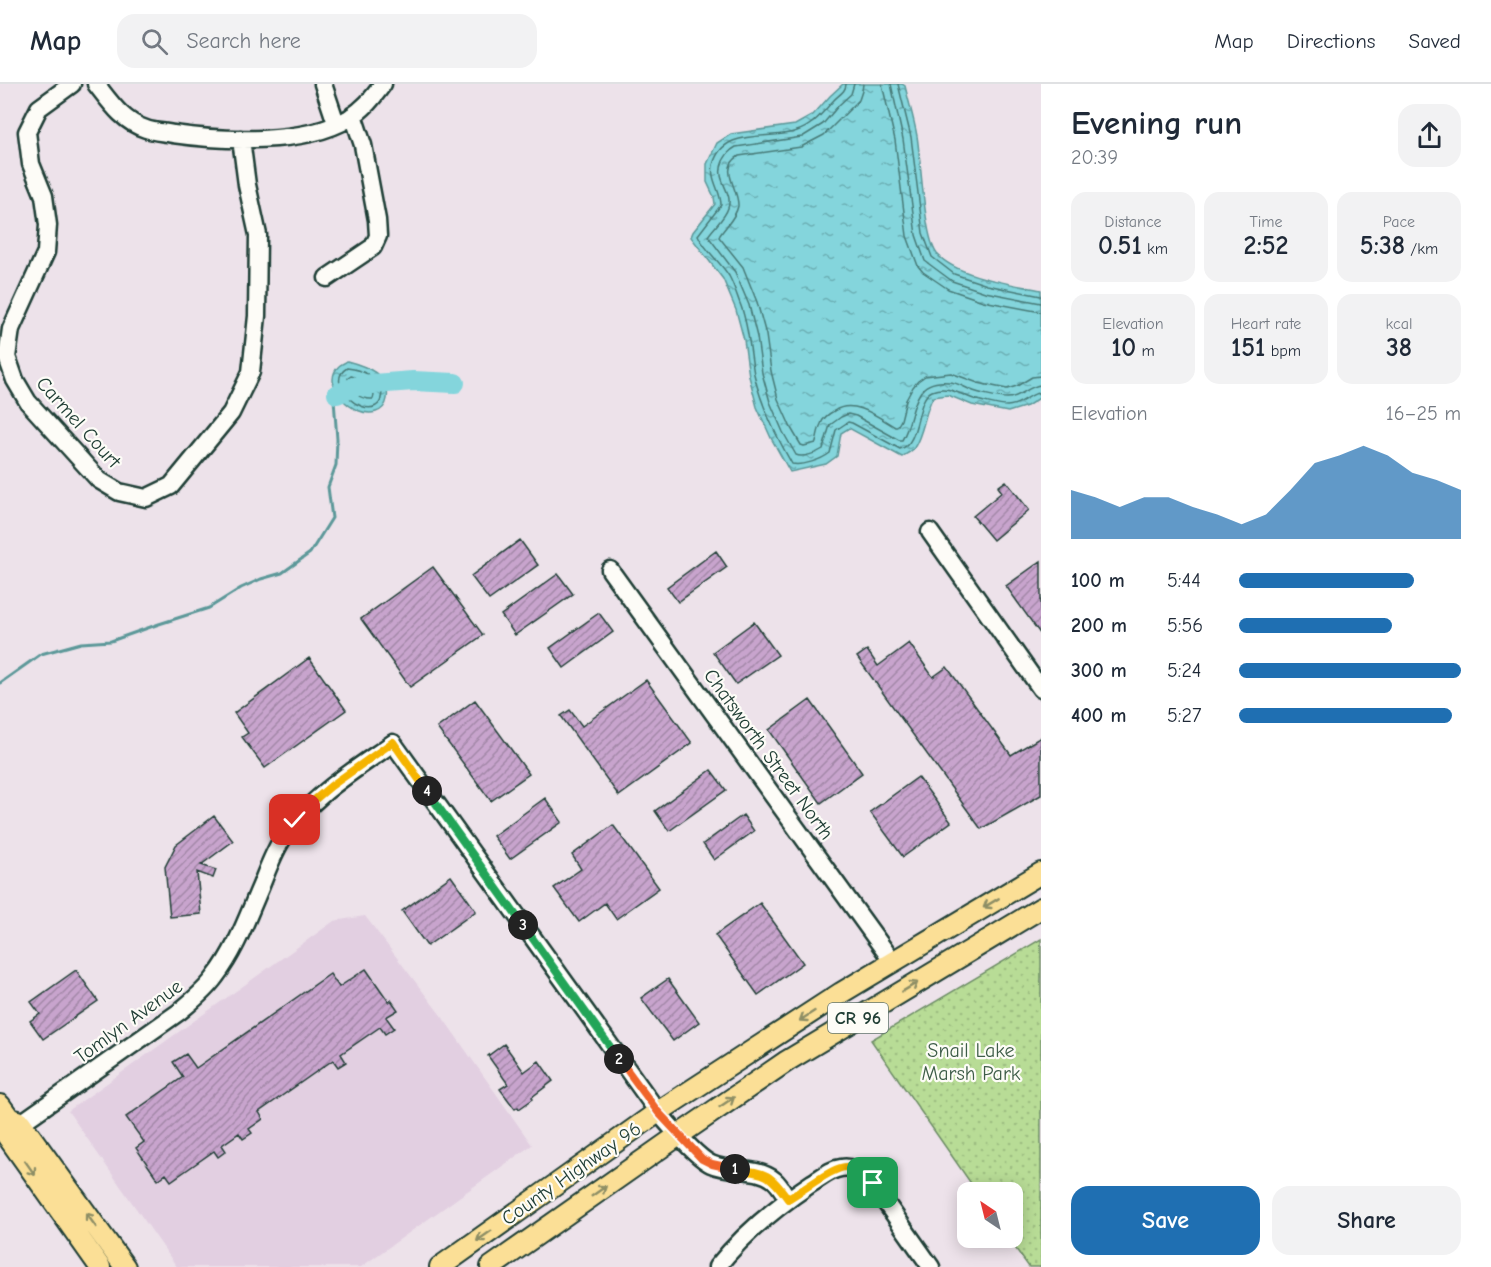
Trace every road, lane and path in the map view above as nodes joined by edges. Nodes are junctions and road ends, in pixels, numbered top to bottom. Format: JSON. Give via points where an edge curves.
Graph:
{"nodes":[{"id":1,"x":72,"y":84,"type":"edge"},
{"id":2,"x":96,"y":84,"type":"edge"},
{"id":3,"x":323,"y":84,"type":"edge"},
{"id":4,"x":383,"y":84,"type":"edge"},
{"id":5,"x":353,"y":115,"type":"junction"},
{"id":6,"x":336,"y":123,"type":"junction"},
{"id":7,"x":241,"y":139,"type":"junction"},
{"id":8,"x":327,"y":278,"type":"dead end"},
{"id":9,"x":930,"y":532,"type":"dead end"},
{"id":10,"x":610,"y":570,"type":"dead end"},
{"id":11,"x":1041,"y":689,"type":"edge"},
{"id":12,"x":1041,"y":873,"type":"edge"},
{"id":13,"x":1041,"y":908,"type":"edge"},
{"id":14,"x":893,"y":962,"type":"junction"},
{"id":15,"x":658,"y":1112,"type":"junction"},
{"id":16,"x":10,"y":1116,"type":"edge"},
{"id":17,"x":679,"y":1135,"type":"junction"},
{"id":18,"x":788,"y":1199,"type":"junction"},
{"id":19,"x":100,"y":1267,"type":"edge"},
{"id":20,"x":125,"y":1267,"type":"edge"},
{"id":21,"x":440,"y":1267,"type":"edge"},
{"id":22,"x":491,"y":1267,"type":"edge"},
{"id":23,"x":717,"y":1267,"type":"edge"},
{"id":24,"x":932,"y":1267,"type":"edge"}],
"edges":[{"from":1,"to":7,"type":"street","name":"Carmel Court","via":[[39,108],[27,132],[31,164],[44,196],[46,252],[11,329],[7,357],[28,402],[99,480],[119,492],[146,498],[171,486],[231,413],[251,372],[257,316],[258,235]]},
{"from":2,"to":7,"type":"street","via":[[116,110],[146,129]]},
{"from":3,"to":6,"type":"street"},
{"from":4,"to":5,"type":"street","via":[[368,105]]},
{"from":5,"to":6,"type":"street"},
{"from":5,"to":8,"type":"street","via":[[363,145],[378,236],[373,247]]},
{"from":6,"to":7,"type":"street","via":[[316,132]]},
{"from":9,"to":11,"type":"street"},
{"from":10,"to":14,"type":"street","name":"Chatsworth Street North"},
{"from":12,"to":14,"type":"main road","name":"County Highway 96","number":"CR 96","one_way":true},
{"from":17,"to":13,"type":"main road","name":"County Highway 96","number":"CR 96","one_way":true,"via":[[787,1062]]},
{"from":14,"to":15,"type":"main road","name":"County Highway 96","number":"CR 96","one_way":true},
{"from":15,"to":16,"type":"street","name":"Tomlyn Avenue","via":[[393,742],[331,786],[295,821],[271,862],[228,959],[198,997]]},
{"from":15,"to":17,"type":"street"},
{"from":15,"to":21,"type":"main road","name":"County Highway 96","number":"CR 96","one_way":true},
{"from":16,"to":19,"type":"main road","one_way":true,"via":[[5,1132]]},
{"from":20,"to":16,"type":"main road","one_way":true},
{"from":17,"to":18,"type":"street","via":[[712,1164],[760,1172],[775,1181]]},
{"from":22,"to":17,"type":"main road","name":"County Highway 96","number":"CR 96","one_way":true},
{"from":18,"to":23,"type":"street","via":[[762,1219]]},
{"from":18,"to":24,"type":"street","via":[[832,1171],[861,1171]]}]}
